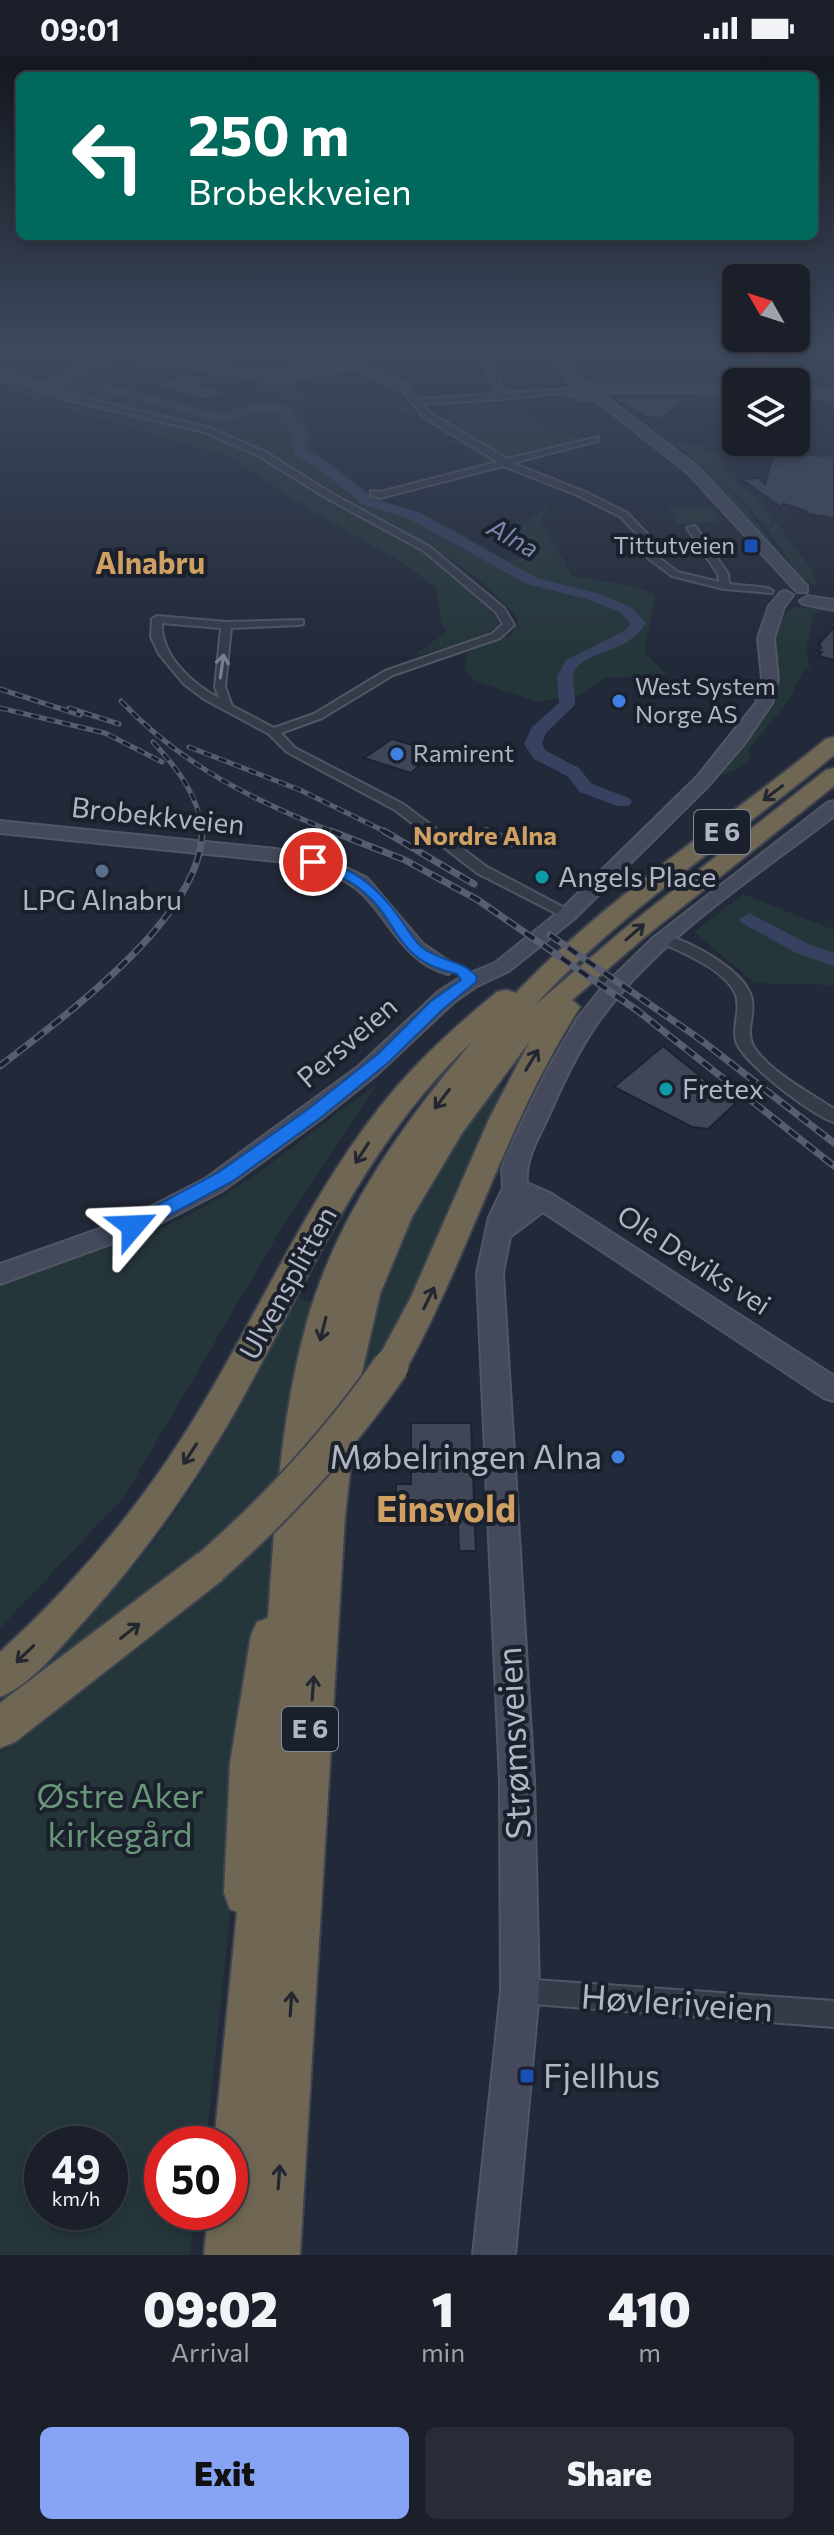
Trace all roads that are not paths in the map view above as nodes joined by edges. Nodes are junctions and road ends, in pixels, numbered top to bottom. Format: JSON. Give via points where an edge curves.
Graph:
{"nodes":[{"id":1,"x":261,"y":454,"type":"edge"},
{"id":2,"x":489,"y":454,"type":"edge"},
{"id":3,"x":540,"y":454,"type":"edge"},
{"id":4,"x":671,"y":454,"type":"edge"},
{"id":5,"x":504,"y":463,"type":"junction"},
{"id":6,"x":374,"y":493,"type":"dead end"},
{"id":7,"x":692,"y":528,"type":"dead end"},
{"id":8,"x":724,"y":586,"type":"junction"},
{"id":9,"x":768,"y":591,"type":"dead end"},
{"id":10,"x":800,"y":596,"type":"junction"},
{"id":11,"x":834,"y":603,"type":"edge"},
{"id":12,"x":299,"y":622,"type":"dead end"},
{"id":13,"x":226,"y":625,"type":"junction"},
{"id":14,"x":227,"y":705,"type":"junction"},
{"id":15,"x":273,"y":732,"type":"junction"},
{"id":16,"x":834,"y":744,"type":"edge"},
{"id":17,"x":834,"y":775,"type":"edge"},
{"id":18,"x":834,"y":807,"type":"edge"},
{"id":19,"x":0,"y":827,"type":"edge"},
{"id":20,"x":562,"y":913,"type":"junction"},
{"id":21,"x":608,"y":919,"type":"junction"},
{"id":22,"x":665,"y":939,"type":"junction"},
{"id":23,"x":587,"y":976,"type":"junction"},
{"id":24,"x":451,"y":979,"type":"junction"},
{"id":25,"x":834,"y":1117,"type":"edge"},
{"id":26,"x":524,"y":1147,"type":"junction"},
{"id":27,"x":515,"y":1188,"type":"junction"},
{"id":28,"x":541,"y":1199,"type":"junction"},
{"id":29,"x":499,"y":1232,"type":"junction"},
{"id":30,"x":1,"y":1273,"type":"edge"},
{"id":31,"x":834,"y":1390,"type":"edge"},
{"id":32,"x":0,"y":1678,"type":"edge"},
{"id":33,"x":0,"y":1728,"type":"edge"},
{"id":34,"x":520,"y":1991,"type":"junction"},
{"id":35,"x":834,"y":2014,"type":"edge"},
{"id":36,"x":266,"y":2084,"type":"junction"},
{"id":37,"x":230,"y":2255,"type":"edge"},
{"id":38,"x":274,"y":2255,"type":"edge"},
{"id":39,"x":494,"y":2255,"type":"edge"}],
"edges":[{"from":1,"to":15,"type":"street","via":[[427,549],[491,602],[509,625],[496,636],[389,673],[318,716]]},
{"from":2,"to":5,"type":"street"},
{"from":3,"to":5,"type":"street"},
{"from":4,"to":10,"type":"main road","via":[[693,470]]},
{"from":5,"to":6,"type":"street"},
{"from":5,"to":8,"type":"street","via":[[624,515],[647,539],[651,556],[675,574]]},
{"from":7,"to":8,"type":"street","via":[[723,574]]},
{"from":8,"to":9,"type":"street"},
{"from":10,"to":11,"type":"main road"},
{"from":10,"to":20,"type":"main road","via":[[774,616],[766,643],[769,688],[760,710],[703,781]]},
{"from":12,"to":13,"type":"street"},
{"from":14,"to":13,"type":"street","one_way":true,"via":[[220,687]]},
{"from":13,"to":14,"type":"street","via":[[157,619],[156,637],[188,682]]},
{"from":14,"to":15,"type":"street"},
{"from":15,"to":20,"type":"street","via":[[291,750],[399,807],[473,864]]},
{"from":16,"to":21,"type":"highway","number":"E 6","one_way":true},
{"from":23,"to":17,"type":"highway","number":"E 6","one_way":true,"via":[[661,910]]},
{"from":18,"to":22,"type":"main road","name":"Strømsveien"},
{"from":19,"to":24,"type":"main road","name":"Brobekkveien","via":[[321,864],[371,891],[423,969]]},
{"from":20,"to":24,"type":"main road","via":[[502,967]]},
{"from":21,"to":32,"type":"highway","name":"Ulvensplitten","number":"E 6","one_way":true,"via":[[467,1030],[400,1101],[332,1200],[231,1388],[182,1467],[128,1541],[55,1625]]},
{"from":21,"to":36,"type":"highway","number":"E 6","one_way":true,"via":[[533,991],[457,1079],[402,1155],[360,1228],[328,1310],[300,1454],[253,1978]]},
{"from":22,"to":25,"type":"street","via":[[738,984],[745,1000],[742,1038],[751,1053]]},
{"from":22,"to":26,"type":"main road","name":"Strømsveien","via":[[607,996],[583,1028],[557,1071]]},
{"from":33,"to":23,"type":"highway","one_way":true,"bridge":true,"via":[[211,1566],[345,1430],[391,1366],[443,1269],[522,1077]]},
{"from":36,"to":23,"type":"highway","number":"E 6","one_way":true,"via":[[326,1516],[344,1376],[361,1307],[397,1216],[451,1127],[520,1035]]},
{"from":24,"to":30,"type":"main road","name":"Persveien","via":[[437,1005],[376,1064],[226,1177],[133,1226]]},
{"from":26,"to":27,"type":"main road","name":"Strømsveien","via":[[514,1164]]},
{"from":26,"to":28,"type":"main road","via":[[527,1178]]},
{"from":27,"to":28,"type":"main road","name":"Ole Deviks vei"},
{"from":27,"to":29,"type":"main road","name":"Strømsveien"},
{"from":28,"to":29,"type":"main road"},
{"from":28,"to":31,"type":"main road","name":"Ole Deviks vei"},
{"from":29,"to":34,"type":"main road","name":"Strømsveien","via":[[490,1292],[516,1754]]},
{"from":34,"to":35,"type":"street","name":"Høvleriveien"},
{"from":34,"to":39,"type":"main road","name":"Strømsveien"},
{"from":36,"to":37,"type":"highway","number":"E 6"},
{"from":38,"to":36,"type":"highway","number":"E 6","one_way":true}]}
